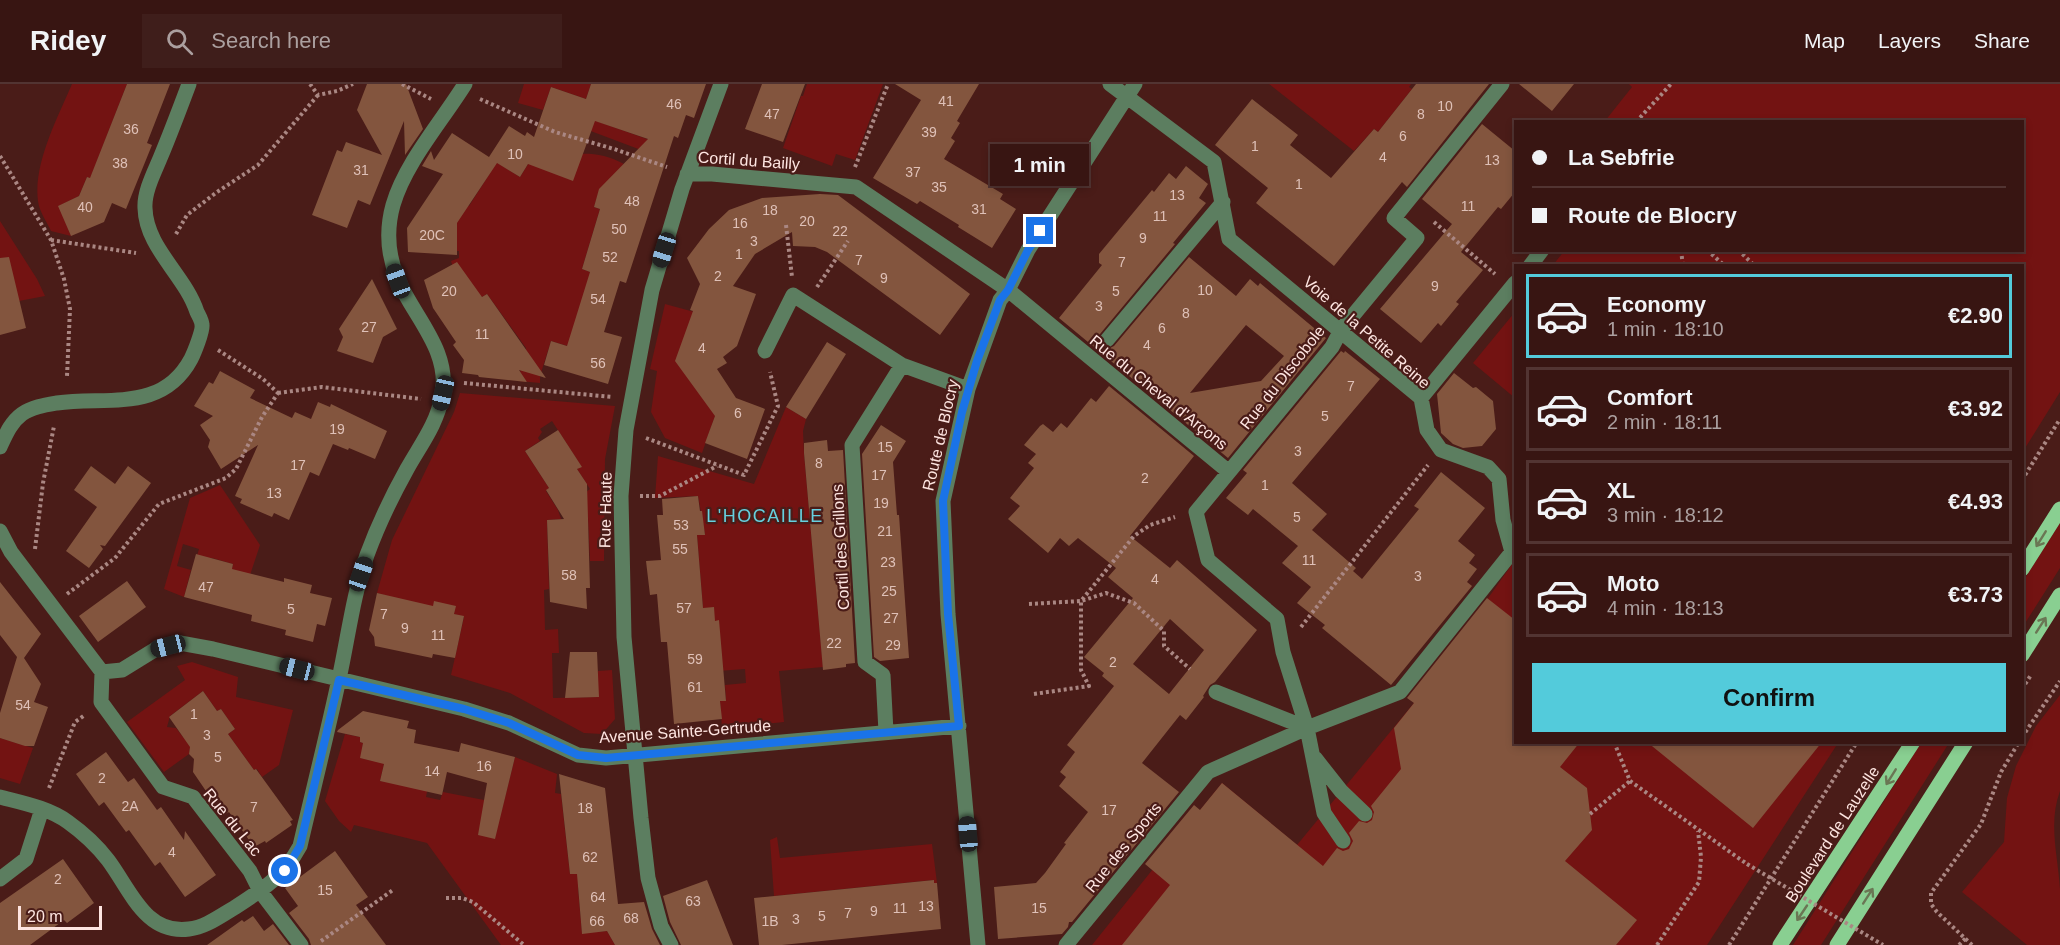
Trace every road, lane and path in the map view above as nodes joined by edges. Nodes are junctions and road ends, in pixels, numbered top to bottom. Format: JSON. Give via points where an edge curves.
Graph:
{"nodes":[{"id":1,"x":189,"y":84,"type":"edge"},
{"id":2,"x":310,"y":84,"type":"edge"},
{"id":3,"x":353,"y":84,"type":"edge"},
{"id":4,"x":402,"y":84,"type":"edge"},
{"id":5,"x":465,"y":84,"type":"edge"},
{"id":6,"x":721,"y":84,"type":"edge"},
{"id":7,"x":888,"y":84,"type":"edge"},
{"id":8,"x":1110,"y":84,"type":"edge"},
{"id":9,"x":1502,"y":84,"type":"edge"},
{"id":10,"x":1671,"y":84,"type":"edge"},
{"id":11,"x":1131,"y":90,"type":"edge"},
{"id":12,"x":318,"y":95,"type":"junction"},
{"id":13,"x":456,"y":99,"type":"junction"},
{"id":14,"x":1638,"y":120,"type":"edge"},
{"id":15,"x":0,"y":156,"type":"edge"},
{"id":16,"x":687,"y":174,"type":"junction"},
{"id":17,"x":848,"y":186,"type":"junction"},
{"id":18,"x":1408,"y":201,"type":"junction"},
{"id":19,"x":1223,"y":202,"type":"junction"},
{"id":20,"x":786,"y":225,"type":"dead end"},
{"id":21,"x":51,"y":240,"type":"junction"},
{"id":22,"x":154,"y":242,"type":"junction"},
{"id":23,"x":848,"y":242,"type":"dead end"},
{"id":24,"x":790,"y":249,"type":"dead end"},
{"id":25,"x":1709,"y":252,"type":"edge"},
{"id":26,"x":1740,"y":252,"type":"edge"},
{"id":27,"x":1723,"y":264,"type":"edge"},
{"id":28,"x":1753,"y":264,"type":"edge"},
{"id":29,"x":1513,"y":285,"type":"edge"},
{"id":30,"x":1008,"y":290,"type":"junction"},
{"id":31,"x":806,"y":302,"type":"junction"},
{"id":32,"x":1341,"y":330,"type":"junction"},
{"id":33,"x":198,"y":338,"type":"junction"},
{"id":34,"x":1107,"y":340,"type":"dead end"},
{"id":35,"x":765,"y":351,"type":"joint"},
{"id":36,"x":902,"y":365,"type":"junction"},
{"id":37,"x":67,"y":376,"type":"dead end"},
{"id":38,"x":968,"y":390,"type":"junction"},
{"id":39,"x":1421,"y":398,"type":"junction"},
{"id":40,"x":2060,"y":419,"type":"edge"},
{"id":41,"x":54,"y":425,"type":"dead end"},
{"id":42,"x":626,"y":430,"type":"junction"},
{"id":43,"x":0,"y":447,"type":"edge"},
{"id":44,"x":1441,"y":450,"type":"junction"},
{"id":45,"x":717,"y":466,"type":"junction"},
{"id":46,"x":1229,"y":472,"type":"junction"},
{"id":47,"x":2024,"y":477,"type":"edge"},
{"id":48,"x":621,"y":496,"type":"junction"},
{"id":49,"x":2060,"y":509,"type":"edge"},
{"id":50,"x":1196,"y":512,"type":"junction"},
{"id":51,"x":0,"y":531,"type":"edge"},
{"id":52,"x":5,"y":557,"type":"edge"},
{"id":53,"x":2024,"y":566,"type":"edge"},
{"id":54,"x":26,"y":571,"type":"junction"},
{"id":55,"x":2060,"y":595,"type":"edge"},
{"id":56,"x":1081,"y":601,"type":"junction"},
{"id":57,"x":1029,"y":604,"type":"dead end"},
{"id":58,"x":51,"y":605,"type":"junction"},
{"id":59,"x":1283,"y":652,"type":"junction"},
{"id":60,"x":2024,"y":652,"type":"edge"},
{"id":61,"x":1190,"y":669,"type":"dead end"},
{"id":62,"x":102,"y":672,"type":"junction"},
{"id":63,"x":339,"y":680,"type":"junction"},
{"id":64,"x":2060,"y":681,"type":"edge"},
{"id":65,"x":1216,"y":692,"type":"dead end"},
{"id":66,"x":1034,"y":694,"type":"dead end"},
{"id":67,"x":75,"y":723,"type":"dead end"},
{"id":68,"x":959,"y":726,"type":"junction"},
{"id":69,"x":1307,"y":728,"type":"junction"},
{"id":70,"x":886,"y":732,"type":"junction"},
{"id":71,"x":2024,"y":734,"type":"edge"},
{"id":72,"x":1615,"y":744,"type":"edge"},
{"id":73,"x":1856,"y":744,"type":"edge"},
{"id":74,"x":1912,"y":744,"type":"edge"},
{"id":75,"x":1965,"y":744,"type":"edge"},
{"id":76,"x":2018,"y":744,"type":"edge"},
{"id":77,"x":635,"y":755,"type":"junction"},
{"id":78,"x":1313,"y":756,"type":"junction"},
{"id":79,"x":1630,"y":781,"type":"junction"},
{"id":80,"x":51,"y":782,"type":"dead end"},
{"id":81,"x":0,"y":797,"type":"edge"},
{"id":82,"x":42,"y":809,"type":"junction"},
{"id":83,"x":1365,"y":814,"type":"dead end"},
{"id":84,"x":1590,"y":814,"type":"dead end"},
{"id":85,"x":1698,"y":830,"type":"junction"},
{"id":86,"x":1343,"y":841,"type":"dead end"},
{"id":87,"x":0,"y":879,"type":"edge"},
{"id":88,"x":393,"y":890,"type":"dead end"},
{"id":89,"x":260,"y":891,"type":"junction"},
{"id":90,"x":446,"y":898,"type":"dead end"},
{"id":91,"x":1966,"y":938,"type":"junction"},
{"id":92,"x":301,"y":945,"type":"edge"},
{"id":93,"x":316,"y":945,"type":"edge"},
{"id":94,"x":524,"y":945,"type":"edge"},
{"id":95,"x":671,"y":945,"type":"edge"},
{"id":96,"x":978,"y":945,"type":"edge"},
{"id":97,"x":1066,"y":945,"type":"edge"},
{"id":98,"x":1657,"y":945,"type":"edge"},
{"id":99,"x":1729,"y":945,"type":"edge"},
{"id":100,"x":1780,"y":945,"type":"edge"},
{"id":101,"x":1837,"y":945,"type":"edge"},
{"id":102,"x":1883,"y":945,"type":"edge"},
{"id":103,"x":1959,"y":945,"type":"edge"},
{"id":104,"x":1972,"y":945,"type":"edge"}],
"edges":[{"from":1,"to":22,"type":"street","via":[[144,206]]},
{"from":2,"to":12,"type":"path"},
{"from":3,"to":12,"type":"path"},
{"from":4,"to":13,"type":"path","name":"Cortil du Bailly","via":[[436,101]]},
{"from":5,"to":13,"type":"street"},
{"from":6,"to":16,"type":"street","name":"Rue Haute"},
{"from":7,"to":17,"type":"path"},
{"from":8,"to":11,"type":"street","name":"Voie de la Petite Reine"},
{"from":9,"to":18,"type":"street","name":"Rue du Discobole"},
{"from":10,"to":14,"type":"path"},
{"from":11,"to":19,"type":"street","name":"Voie de la Petite Reine","via":[[1214,162]]},
{"from":11,"to":30,"type":"street","name":"Route de Blocry","via":[[1028,250]]},
{"from":12,"to":22,"type":"path","via":[[258,165],[187,215],[173,240]]},
{"from":13,"to":16,"type":"path","name":"Cortil du Bailly","via":[[473,97],[555,132]]},
{"from":13,"to":63,"type":"street","via":[[398,189],[388,243],[398,281],[435,344],[443,393],[429,434],[373,540],[361,574]]},
{"from":15,"to":21,"type":"path"},
{"from":16,"to":17,"type":"street","name":"Cortil du Bailly"},
{"from":16,"to":42,"type":"street","name":"Rue Haute","via":[[652,290]]},
{"from":17,"to":30,"type":"street","name":"Cortil du Bailly","via":[[877,200]]},
{"from":18,"to":29,"type":"path"},
{"from":18,"to":32,"type":"street","name":"Rue du Discobole","via":[[1394,218],[1417,238]]},
{"from":19,"to":32,"type":"street","name":"Voie de la Petite Reine","via":[[1229,239]]},
{"from":19,"to":34,"type":"street"},
{"from":20,"to":24,"type":"path"},
{"from":21,"to":22,"type":"path","via":[[136,254]]},
{"from":21,"to":37,"type":"path","via":[[70,309]]},
{"from":22,"to":33,"type":"street","via":[[195,304],[202,326]]},
{"from":23,"to":31,"type":"path"},
{"from":25,"to":27,"type":"path"},
{"from":26,"to":28,"type":"path"},
{"from":29,"to":39,"type":"street"},
{"from":30,"to":38,"type":"street","name":"Route de Blocry","via":[[1000,300]]},
{"from":30,"to":46,"type":"street","name":"Rue du Cheval d'Arçons"},
{"from":31,"to":35,"type":"street","via":[[793,295]]},
{"from":31,"to":36,"type":"street"},
{"from":32,"to":39,"type":"street","name":"Voie de la Petite Reine"},
{"from":32,"to":46,"type":"street","name":"Rue du Discobole","via":[[1332,347]]},
{"from":33,"to":43,"type":"street","via":[[179,377],[162,390],[149,396],[41,405],[23,413],[10,426]]},
{"from":33,"to":58,"type":"path","via":[[263,379],[278,393],[236,469],[226,478],[159,504],[115,558]]},
{"from":35,"to":45,"type":"path","via":[[778,406],[744,476]]},
{"from":36,"to":38,"type":"street"},
{"from":36,"to":70,"type":"street","name":"Cortil des Grillons","via":[[852,445],[865,662],[883,675]]},
{"from":38,"to":68,"type":"street","name":"Route de Blocry","via":[[943,501],[948,614]]},
{"from":39,"to":44,"type":"street","name":"Voie de la Petite Reine","via":[[1427,430]]},
{"from":40,"to":47,"type":"path"},
{"from":41,"to":54,"type":"path","via":[[34,557]]},
{"from":42,"to":45,"type":"path"},
{"from":42,"to":48,"type":"street","name":"Rue Haute"},
{"from":44,"to":59,"type":"path"},
{"from":44,"to":69,"type":"street","via":[[1488,467],[1499,479],[1503,520],[1512,552],[1400,692]]},
{"from":45,"to":48,"type":"path","via":[[660,496]]},
{"from":46,"to":50,"type":"street","name":"Rue du Cheval d'Arçons"},
{"from":48,"to":77,"type":"street","name":"Rue Haute","via":[[624,637]]},
{"from":49,"to":53,"type":"main road","one_way":true},
{"from":50,"to":56,"type":"path","via":[[1149,525],[1134,536]]},
{"from":50,"to":59,"type":"street","via":[[1208,560],[1277,619]]},
{"from":51,"to":52,"type":"street"},
{"from":52,"to":54,"type":"street"},
{"from":54,"to":58,"type":"street"},
{"from":60,"to":55,"type":"main road","one_way":true},
{"from":56,"to":57,"type":"path"},
{"from":56,"to":61,"type":"path","via":[[1106,593],[1134,603],[1164,631],[1164,646]]},
{"from":56,"to":66,"type":"path","via":[[1081,670],[1089,686]]},
{"from":58,"to":62,"type":"street"},
{"from":59,"to":69,"type":"street"},
{"from":62,"to":63,"type":"street","name":"Avenue Sainte-Gertrude","via":[[122,670],[156,649],[180,643]]},
{"from":62,"to":89,"type":"street","name":"Rue du Lac","via":[[101,702],[164,788],[193,797],[250,871]]},
{"from":63,"to":77,"type":"street","name":"Avenue Sainte-Gertrude","via":[[509,723],[578,755]]},
{"from":63,"to":89,"type":"street","via":[[300,846],[285,871]]},
{"from":64,"to":71,"type":"path"},
{"from":65,"to":69,"type":"street"},
{"from":67,"to":80,"type":"path"},
{"from":68,"to":70,"type":"street","name":"Avenue Sainte-Gertrude"},
{"from":68,"to":96,"type":"street","name":"Route de Blocry"},
{"from":69,"to":78,"type":"street"},
{"from":69,"to":97,"type":"street","name":"Rue des Sports","via":[[1208,772]]},
{"from":70,"to":77,"type":"street","name":"Avenue Sainte-Gertrude"},
{"from":72,"to":79,"type":"path"},
{"from":73,"to":99,"type":"path"},
{"from":74,"to":100,"type":"main road","name":"Boulevard de Lauzelle","one_way":true},
{"from":101,"to":75,"type":"main road","one_way":true},
{"from":76,"to":91,"type":"path","via":[[2001,772],[1981,824],[1931,893],[1931,904],[1937,912]]},
{"from":77,"to":95,"type":"street","name":"Rue Haute","via":[[648,878],[661,926]]},
{"from":78,"to":83,"type":"street"},
{"from":78,"to":86,"type":"street","via":[[1324,813]]},
{"from":79,"to":84,"type":"path"},
{"from":79,"to":85,"type":"path"},
{"from":81,"to":82,"type":"street"},
{"from":82,"to":87,"type":"street","via":[[26,859]]},
{"from":82,"to":89,"type":"street","via":[[68,821],[85,836],[107,859],[143,913],[156,924],[189,930],[208,924]]},
{"from":85,"to":98,"type":"path","via":[[1699,882]]},
{"from":85,"to":102,"type":"path","bridge":true},
{"from":88,"to":93,"type":"path"},
{"from":89,"to":92,"type":"street","name":"Rue du Lac"},
{"from":90,"to":94,"type":"path","via":[[473,902]]},
{"from":91,"to":103,"type":"path"},
{"from":91,"to":104,"type":"path"}]}
